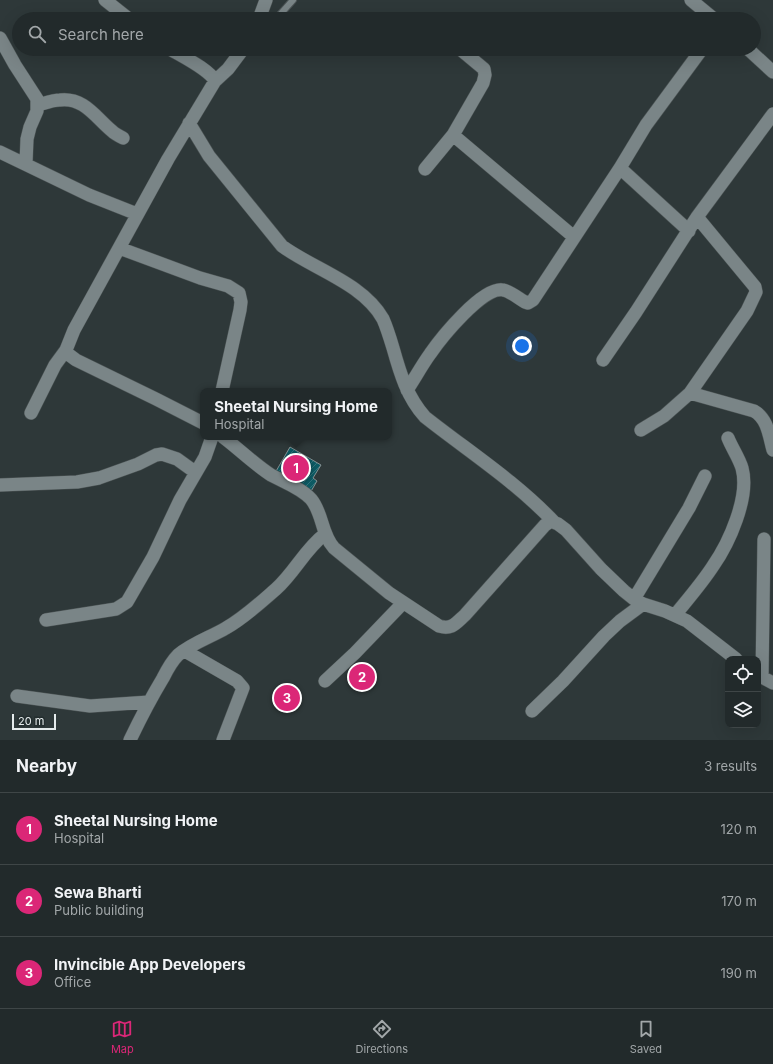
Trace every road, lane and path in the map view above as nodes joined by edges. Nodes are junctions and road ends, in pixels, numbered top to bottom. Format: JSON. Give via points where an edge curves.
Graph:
{"nodes":[{"id":1,"x":105,"y":0,"type":"edge"},
{"id":2,"x":266,"y":0,"type":"edge"},
{"id":3,"x":293,"y":0,"type":"edge"},
{"id":4,"x":691,"y":0,"type":"edge"},
{"id":5,"x":120,"y":12,"type":"edge"},
{"id":6,"x":262,"y":12,"type":"edge"},
{"id":7,"x":282,"y":12,"type":"edge"},
{"id":8,"x":706,"y":12,"type":"edge"},
{"id":9,"x":0,"y":38,"type":"edge"},
{"id":10,"x":181,"y":56,"type":"edge"},
{"id":11,"x":238,"y":56,"type":"edge"},
{"id":12,"x":468,"y":56,"type":"edge"},
{"id":13,"x":697,"y":56,"type":"edge"},
{"id":14,"x":756,"y":56,"type":"edge"},
{"id":15,"x":773,"y":72,"type":"edge"},
{"id":16,"x":215,"y":81,"type":"junction"},
{"id":17,"x":38,"y":105,"type":"junction"},
{"id":18,"x":773,"y":114,"type":"edge"},
{"id":19,"x":189,"y":124,"type":"junction"},
{"id":20,"x":453,"y":135,"type":"junction"},
{"id":21,"x":123,"y":138,"type":"dead end"},
{"id":22,"x":0,"y":152,"type":"edge"},
{"id":23,"x":26,"y":163,"type":"junction"},
{"id":24,"x":620,"y":168,"type":"junction"},
{"id":25,"x":425,"y":170,"type":"dead end"},
{"id":26,"x":137,"y":214,"type":"junction"},
{"id":27,"x":697,"y":217,"type":"junction"},
{"id":28,"x":689,"y":231,"type":"junction"},
{"id":29,"x":574,"y":237,"type":"junction"},
{"id":30,"x":119,"y":248,"type":"junction"},
{"id":31,"x":66,"y":350,"type":"junction"},
{"id":32,"x":603,"y":360,"type":"dead end"},
{"id":33,"x":223,"y":388,"type":"edge"},
{"id":34,"x":407,"y":390,"type":"junction"},
{"id":35,"x":690,"y":393,"type":"junction"},
{"id":36,"x":31,"y":413,"type":"dead end"},
{"id":37,"x":200,"y":422,"type":"edge"},
{"id":38,"x":641,"y":430,"type":"dead end"},
{"id":39,"x":728,"y":438,"type":"dead end"},
{"id":40,"x":211,"y":440,"type":"edge"},
{"id":41,"x":227,"y":440,"type":"edge"},
{"id":42,"x":773,"y":450,"type":"edge"},
{"id":43,"x":195,"y":472,"type":"junction"},
{"id":44,"x":705,"y":476,"type":"dead end"},
{"id":45,"x":0,"y":485,"type":"edge"},
{"id":46,"x":554,"y":522,"type":"junction"},
{"id":47,"x":324,"y":534,"type":"junction"},
{"id":48,"x":764,"y":539,"type":"dead end"},
{"id":49,"x":638,"y":601,"type":"junction"},
{"id":50,"x":403,"y":603,"type":"junction"},
{"id":51,"x":676,"y":615,"type":"junction"},
{"id":52,"x":46,"y":620,"type":"dead end"},
{"id":53,"x":185,"y":651,"type":"junction"},
{"id":54,"x":732,"y":656,"type":"edge"},
{"id":55,"x":764,"y":678,"type":"edge"},
{"id":56,"x":325,"y":681,"type":"dead end"},
{"id":57,"x":17,"y":696,"type":"dead end"},
{"id":58,"x":149,"y":702,"type":"junction"},
{"id":59,"x":532,"y":711,"type":"dead end"},
{"id":60,"x":130,"y":740,"type":"edge"},
{"id":61,"x":223,"y":740,"type":"edge"}],
"edges":[{"from":1,"to":5,"type":"street"},
{"from":2,"to":6,"type":"street"},
{"from":3,"to":7,"type":"lane"},
{"from":4,"to":8,"type":"street"},
{"from":9,"to":17,"type":"street","via":[[34,93]]},
{"from":10,"to":16,"type":"street"},
{"from":11,"to":16,"type":"street"},
{"from":12,"to":20,"type":"street","via":[[484,69],[485,74],[483,83]]},
{"from":13,"to":24,"type":"street","via":[[646,125]]},
{"from":14,"to":15,"type":"street"},
{"from":16,"to":19,"type":"street"},
{"from":17,"to":21,"type":"street","via":[[68,99],[94,112],[113,132]]},
{"from":17,"to":23,"type":"street","via":[[27,139]]},
{"from":18,"to":27,"type":"street"},
{"from":19,"to":26,"type":"street"},
{"from":19,"to":34,"type":"street","via":[[219,168],[282,246],[336,276],[375,307],[383,319]]},
{"from":20,"to":25,"type":"street"},
{"from":20,"to":29,"type":"street"},
{"from":22,"to":23,"type":"street"},
{"from":23,"to":26,"type":"street","via":[[90,195]]},
{"from":24,"to":28,"type":"street"},
{"from":24,"to":29,"type":"street"},
{"from":26,"to":30,"type":"street"},
{"from":27,"to":28,"type":"street"},
{"from":27,"to":35,"type":"street","via":[[755,287],[756,292],[747,311]]},
{"from":28,"to":32,"type":"street"},
{"from":29,"to":34,"type":"street","via":[[532,300],[524,302],[503,290],[483,297],[441,340]]},
{"from":30,"to":31,"type":"street","via":[[74,330]]},
{"from":30,"to":33,"type":"street","via":[[228,286],[239,293],[240,310]]},
{"from":31,"to":36,"type":"street","via":[[55,365]]},
{"from":31,"to":37,"type":"street","via":[[76,360]]},
{"from":34,"to":46,"type":"street","via":[[415,406],[425,417],[504,475]]},
{"from":35,"to":38,"type":"street","via":[[664,416]]},
{"from":35,"to":42,"type":"street","via":[[760,414]]},
{"from":39,"to":51,"type":"street","via":[[742,468],[740,507],[731,533],[716,561]]},
{"from":40,"to":43,"type":"street","via":[[205,457]]},
{"from":41,"to":47,"type":"street","via":[[271,474],[305,493],[320,516]]},
{"from":43,"to":45,"type":"street","via":[[177,459],[162,454],[99,478],[77,482]]},
{"from":43,"to":52,"type":"street","via":[[153,557],[127,602],[116,609]]},
{"from":44,"to":49,"type":"street"},
{"from":46,"to":49,"type":"street","via":[[566,530],[601,569]]},
{"from":46,"to":50,"type":"street","via":[[545,525],[465,616],[452,627],[439,626]]},
{"from":47,"to":50,"type":"street","via":[[342,556]]},
{"from":47,"to":53,"type":"street","via":[[308,549],[284,582],[254,608],[227,628]]},
{"from":48,"to":55,"type":"street"},
{"from":49,"to":51,"type":"street"},
{"from":49,"to":59,"type":"street"},
{"from":50,"to":56,"type":"street"},
{"from":51,"to":54,"type":"street"},
{"from":53,"to":58,"type":"street","via":[[171,664]]},
{"from":53,"to":61,"type":"street","via":[[242,686]]},
{"from":57,"to":58,"type":"street","via":[[90,706]]},
{"from":58,"to":60,"type":"street"}]}
